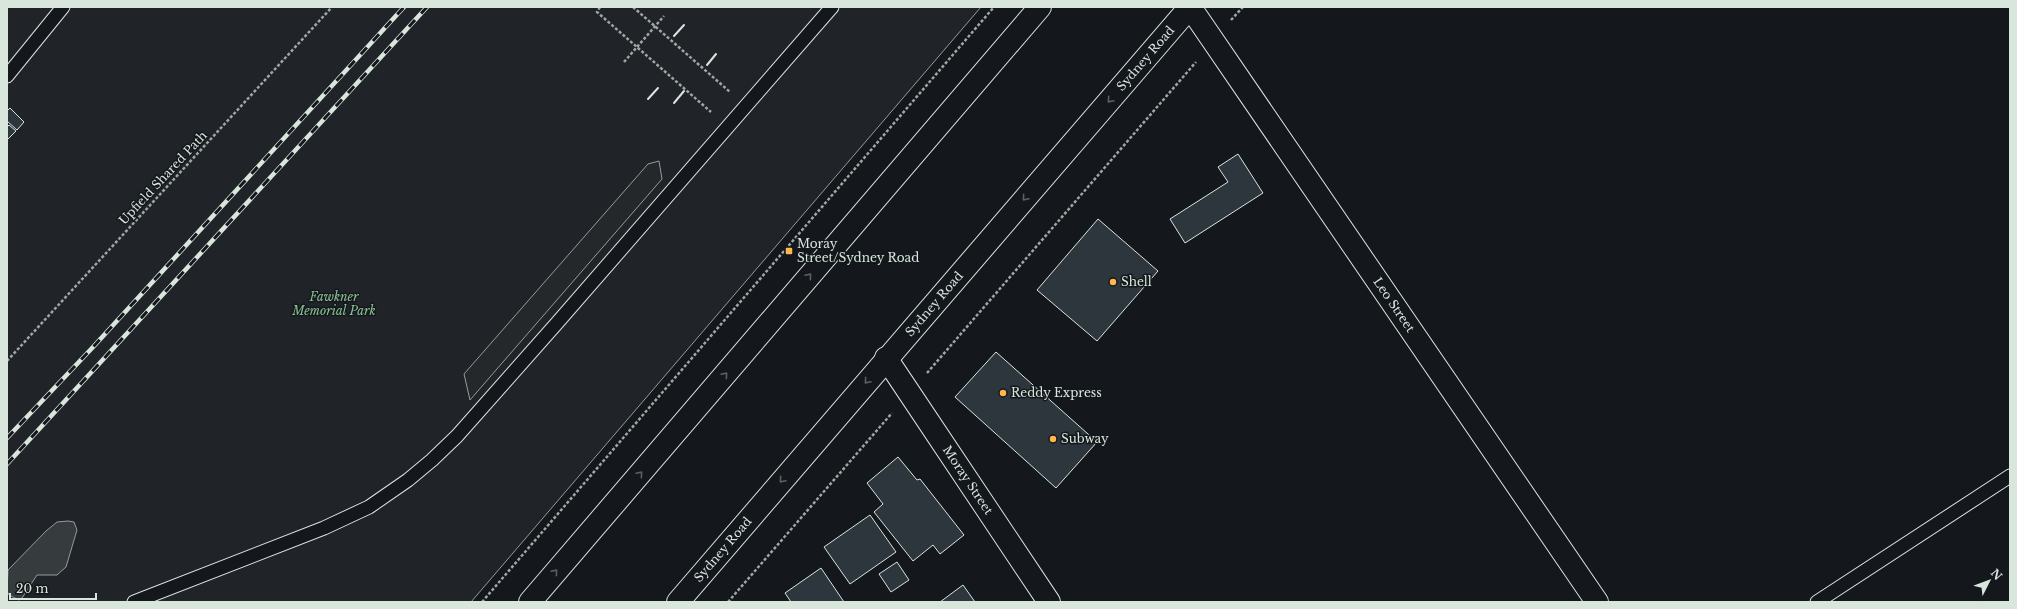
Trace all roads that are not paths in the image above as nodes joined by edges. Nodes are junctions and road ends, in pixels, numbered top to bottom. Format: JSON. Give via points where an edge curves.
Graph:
{"nodes":[{"id":1,"x":62,"y":7,"type":"edge"},
{"id":2,"x":832,"y":7,"type":"edge"},
{"id":3,"x":1040,"y":7,"type":"edge"},
{"id":4,"x":1190,"y":7,"type":"edge"},
{"id":5,"x":7,"y":76,"type":"edge"},
{"id":6,"x":886,"y":358,"type":"junction"},
{"id":7,"x":2010,"y":476,"type":"edge"},
{"id":8,"x":134,"y":602,"type":"edge"},
{"id":9,"x":530,"y":602,"type":"edge"},
{"id":10,"x":678,"y":602,"type":"edge"},
{"id":11,"x":1049,"y":602,"type":"edge"},
{"id":12,"x":1597,"y":602,"type":"edge"},
{"id":13,"x":1817,"y":602,"type":"edge"}],
"edges":[{"from":1,"to":5,"type":"lane"},
{"from":2,"to":8,"type":"lane","via":[[457,436],[408,480],[369,506],[324,528]]},
{"from":9,"to":3,"type":"main road","one_way":true},
{"from":4,"to":6,"type":"main road","name":"Sydney Road","one_way":true},
{"from":4,"to":12,"type":"main road","name":"Leo Street"},
{"from":6,"to":10,"type":"main road","name":"Sydney Road","one_way":true},
{"from":6,"to":11,"type":"main road","name":"Moray Street"},
{"from":7,"to":13,"type":"lane"}]}
